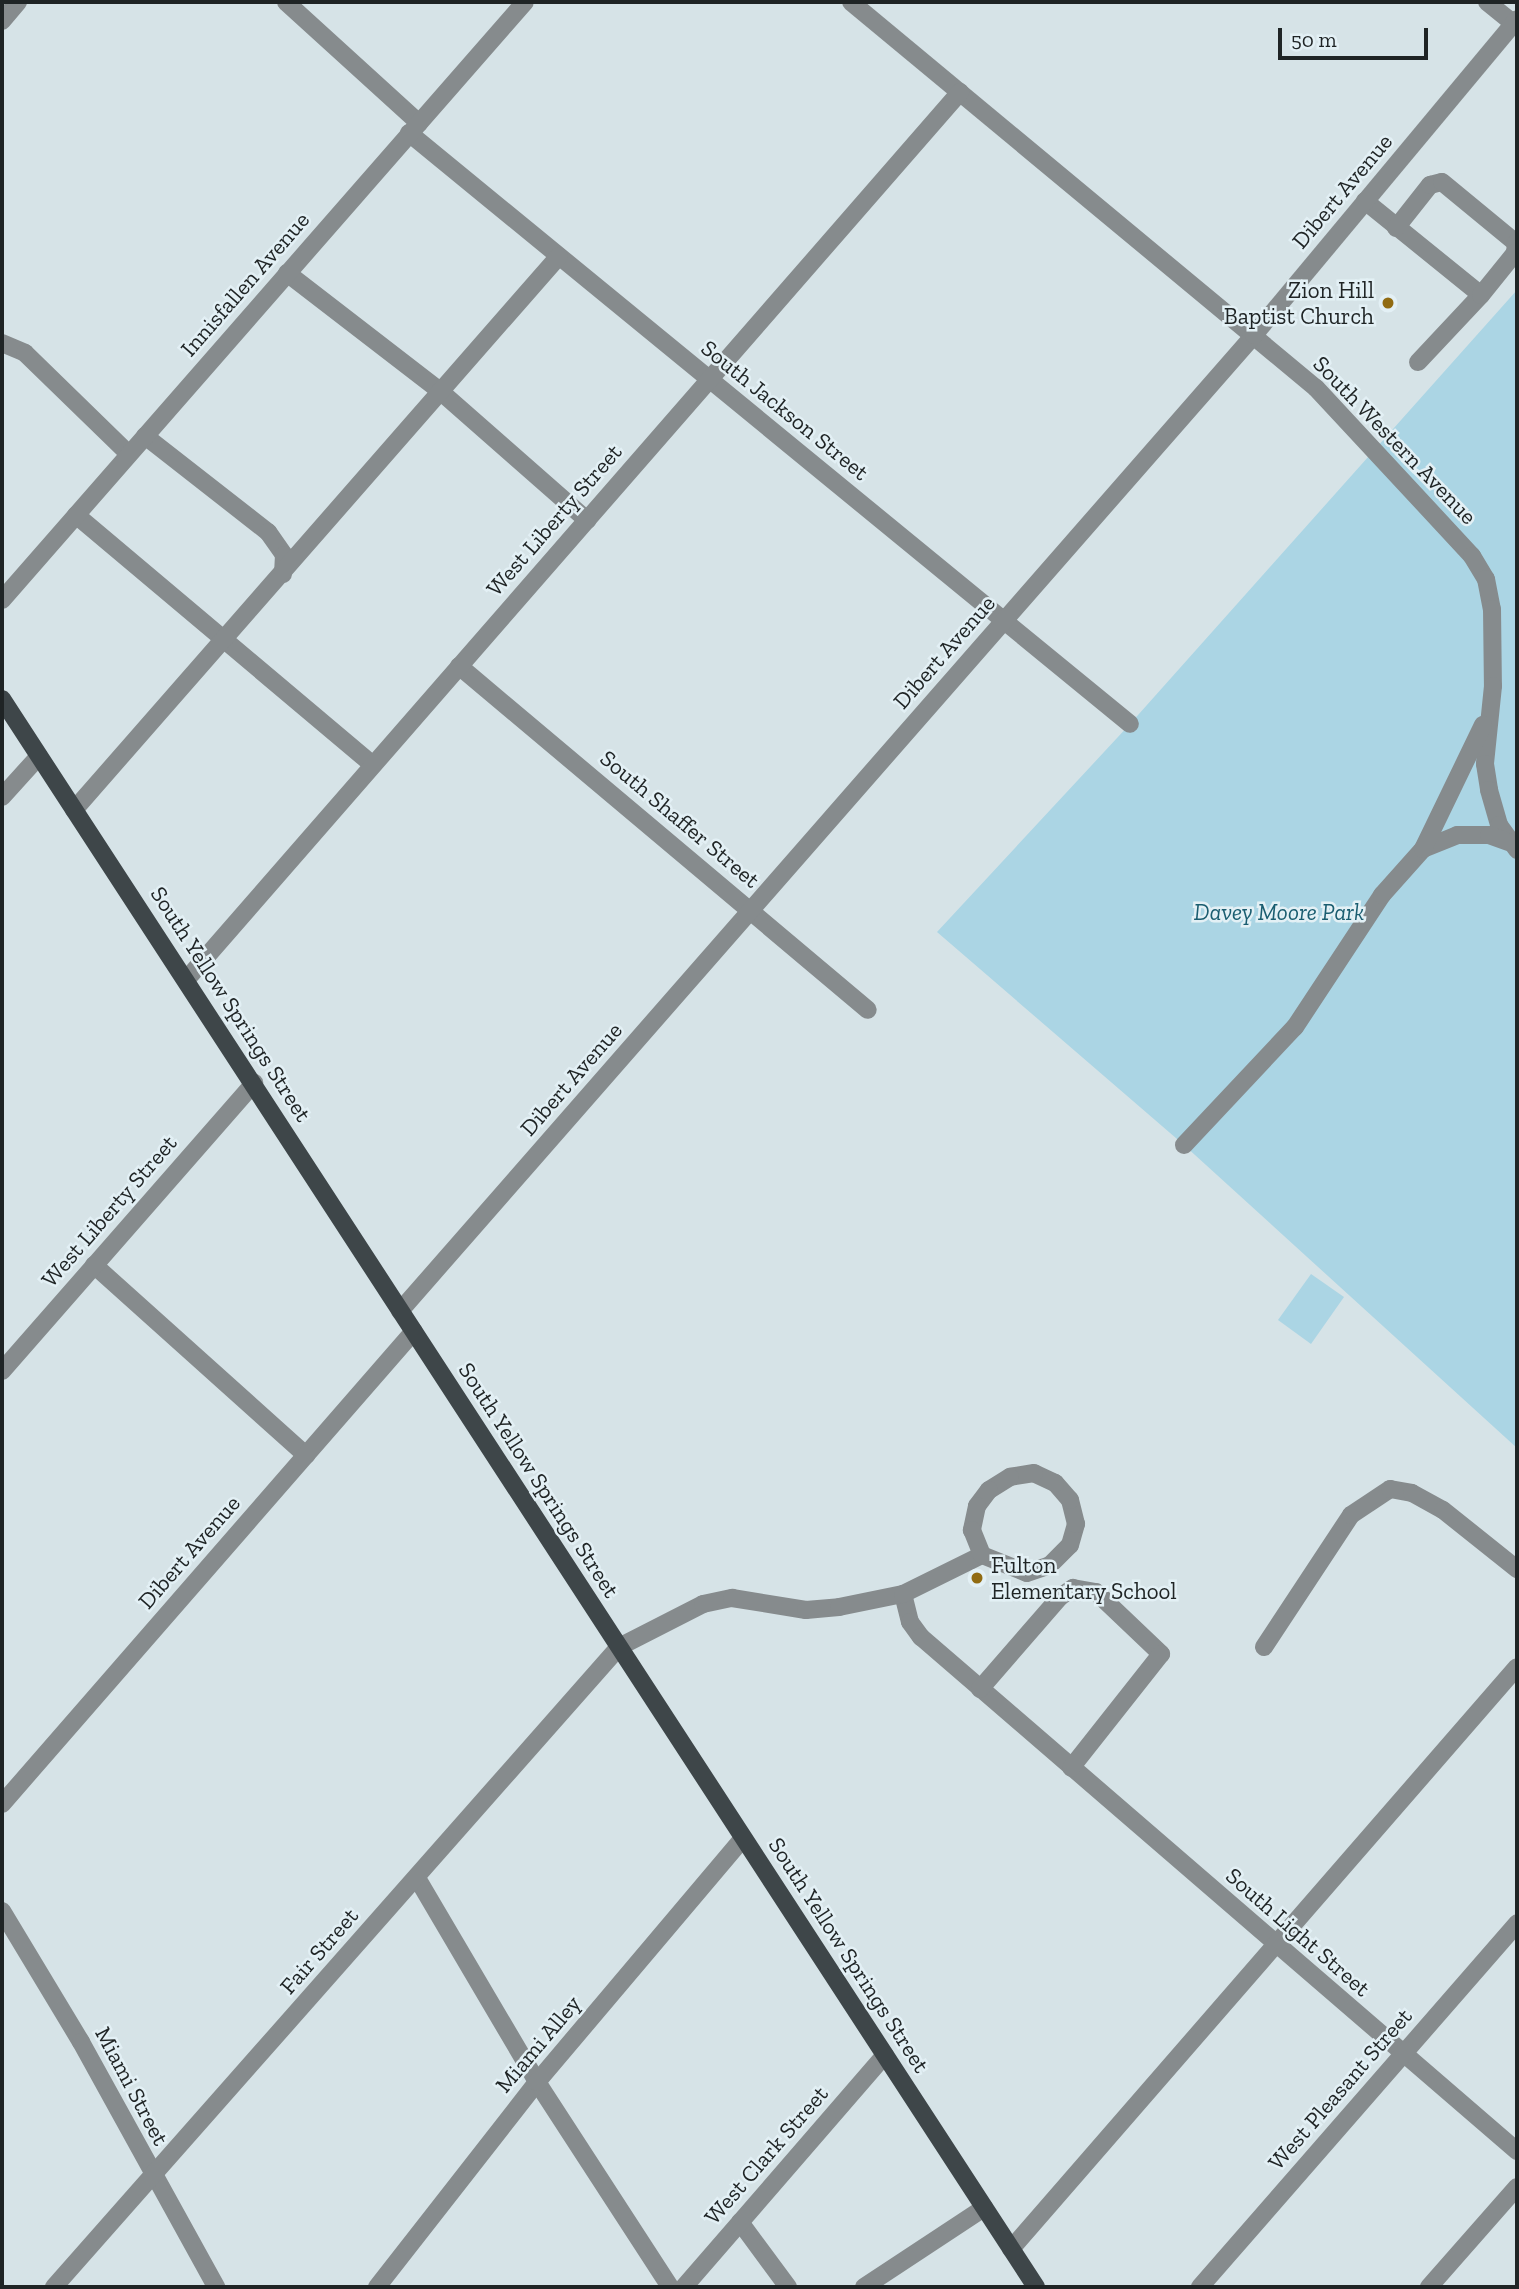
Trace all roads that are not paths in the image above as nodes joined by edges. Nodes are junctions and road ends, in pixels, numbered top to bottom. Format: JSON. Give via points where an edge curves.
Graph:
{"nodes":[{"id":1,"x":18,"y":2,"type":"edge"},
{"id":2,"x":286,"y":2,"type":"edge"},
{"id":3,"x":525,"y":2,"type":"edge"},
{"id":4,"x":851,"y":2,"type":"edge"},
{"id":5,"x":1487,"y":2,"type":"edge"},
{"id":6,"x":2,"y":20,"type":"edge"},
{"id":7,"x":1515,"y":21,"type":"edge"},
{"id":8,"x":960,"y":92,"type":"junction"},
{"id":9,"x":414,"y":128,"type":"junction"},
{"id":10,"x":1365,"y":201,"type":"junction"},
{"id":11,"x":1396,"y":228,"type":"junction"},
{"id":12,"x":559,"y":256,"type":"junction"},
{"id":13,"x":287,"y":273,"type":"junction"},
{"id":14,"x":1481,"y":296,"type":"junction"},
{"id":15,"x":1254,"y":335,"type":"junction"},
{"id":16,"x":2,"y":343,"type":"edge"},
{"id":17,"x":1418,"y":362,"type":"dead end"},
{"id":18,"x":709,"y":379,"type":"junction"},
{"id":19,"x":440,"y":391,"type":"junction"},
{"id":20,"x":145,"y":436,"type":"junction"},
{"id":21,"x":129,"y":454,"type":"junction"},
{"id":22,"x":76,"y":515,"type":"junction"},
{"id":23,"x":587,"y":520,"type":"junction"},
{"id":24,"x":283,"y":574,"type":"junction"},
{"id":25,"x":2,"y":600,"type":"edge"},
{"id":26,"x":1004,"y":621,"type":"junction"},
{"id":27,"x":227,"y":639,"type":"junction"},
{"id":28,"x":459,"y":666,"type":"junction"},
{"id":29,"x":2,"y":699,"type":"edge"},
{"id":30,"x":1490,"y":709,"type":"junction"},
{"id":31,"x":1130,"y":724,"type":"dead end"},
{"id":32,"x":39,"y":756,"type":"junction"},
{"id":33,"x":373,"y":765,"type":"junction"},
{"id":34,"x":2,"y":797,"type":"edge"},
{"id":35,"x":74,"y":810,"type":"junction"},
{"id":36,"x":1513,"y":846,"type":"edge"},
{"id":37,"x":1423,"y":849,"type":"junction"},
{"id":38,"x":750,"y":911,"type":"junction"},
{"id":39,"x":186,"y":980,"type":"junction"},
{"id":40,"x":868,"y":1010,"type":"dead end"},
{"id":41,"x":254,"y":1083,"type":"junction"},
{"id":42,"x":1184,"y":1145,"type":"dead end"},
{"id":43,"x":94,"y":1265,"type":"junction"},
{"id":44,"x":400,"y":1311,"type":"junction"},
{"id":45,"x":414,"y":1331,"type":"junction"},
{"id":46,"x":2,"y":1371,"type":"edge"},
{"id":47,"x":306,"y":1455,"type":"junction"},
{"id":48,"x":982,"y":1555,"type":"junction"},
{"id":49,"x":1517,"y":1569,"type":"edge"},
{"id":50,"x":903,"y":1594,"type":"junction"},
{"id":51,"x":619,"y":1647,"type":"junction"},
{"id":52,"x":1264,"y":1647,"type":"dead end"},
{"id":53,"x":1517,"y":1667,"type":"edge"},
{"id":54,"x":980,"y":1689,"type":"junction"},
{"id":55,"x":1071,"y":1768,"type":"junction"},
{"id":56,"x":2,"y":1804,"type":"edge"},
{"id":57,"x":743,"y":1838,"type":"junction"},
{"id":58,"x":416,"y":1878,"type":"junction"},
{"id":59,"x":2,"y":1911,"type":"edge"},
{"id":60,"x":1517,"y":1923,"type":"edge"},
{"id":61,"x":1273,"y":1943,"type":"junction"},
{"id":62,"x":885,"y":2055,"type":"junction"},
{"id":63,"x":1403,"y":2055,"type":"junction"},
{"id":64,"x":537,"y":2082,"type":"junction"},
{"id":65,"x":1517,"y":2151,"type":"edge"},
{"id":66,"x":153,"y":2177,"type":"junction"},
{"id":67,"x":1517,"y":2187,"type":"edge"},
{"id":68,"x":984,"y":2208,"type":"junction"},
{"id":69,"x":740,"y":2222,"type":"junction"},
{"id":70,"x":1011,"y":2249,"type":"junction"},
{"id":71,"x":54,"y":2287,"type":"edge"},
{"id":72,"x":216,"y":2287,"type":"edge"},
{"id":73,"x":377,"y":2287,"type":"edge"},
{"id":74,"x":670,"y":2287,"type":"edge"},
{"id":75,"x":684,"y":2287,"type":"edge"},
{"id":76,"x":788,"y":2287,"type":"edge"},
{"id":77,"x":864,"y":2287,"type":"edge"},
{"id":78,"x":1036,"y":2287,"type":"edge"},
{"id":79,"x":1200,"y":2287,"type":"edge"},
{"id":80,"x":1429,"y":2287,"type":"edge"}],
"edges":[{"from":1,"to":6,"type":"street"},
{"from":2,"to":9,"type":"street","name":"South Jackson Street"},
{"from":3,"to":9,"type":"street","name":"Innisfallen Avenue"},
{"from":4,"to":8,"type":"street","name":"South Western Avenue"},
{"from":5,"to":7,"type":"street"},
{"from":7,"to":10,"type":"street","name":"Dibert Avenue"},
{"from":8,"to":15,"type":"street","name":"South Western Avenue"},
{"from":8,"to":18,"type":"street","name":"West Liberty Street"},
{"from":9,"to":12,"type":"street","name":"South Jackson Street"},
{"from":9,"to":13,"type":"street","name":"Innisfallen Avenue"},
{"from":10,"to":11,"type":"street"},
{"from":10,"to":15,"type":"street","name":"Dibert Avenue"},
{"from":11,"to":14,"type":"street"},
{"from":11,"to":14,"type":"street","via":[[1430,185],[1442,182],[1516,243],[1516,253]]},
{"from":12,"to":18,"type":"street","name":"South Jackson Street"},
{"from":12,"to":19,"type":"street"},
{"from":13,"to":19,"type":"street"},
{"from":13,"to":20,"type":"street","name":"Innisfallen Avenue"},
{"from":14,"to":17,"type":"street"},
{"from":15,"to":26,"type":"street","name":"Dibert Avenue"},
{"from":15,"to":30,"type":"street","name":"South Western Avenue","via":[[1316,388],[1472,556],[1486,579],[1492,609]]},
{"from":16,"to":21,"type":"street","via":[[25,353]]},
{"from":18,"to":23,"type":"street","name":"West Liberty Street"},
{"from":18,"to":26,"type":"street","name":"South Jackson Street"},
{"from":19,"to":23,"type":"street"},
{"from":19,"to":24,"type":"street"},
{"from":20,"to":21,"type":"street","name":"Innisfallen Avenue"},
{"from":20,"to":24,"type":"street","via":[[278,543]]},
{"from":21,"to":22,"type":"street","name":"Innisfallen Avenue"},
{"from":22,"to":25,"type":"street","name":"Innisfallen Avenue"},
{"from":22,"to":27,"type":"street"},
{"from":23,"to":28,"type":"street","name":"West Liberty Street"},
{"from":24,"to":27,"type":"street"},
{"from":26,"to":31,"type":"street","name":"South Jackson Street"},
{"from":26,"to":38,"type":"street","name":"Dibert Avenue"},
{"from":27,"to":33,"type":"street"},
{"from":27,"to":35,"type":"street"},
{"from":28,"to":33,"type":"street","name":"West Liberty Street"},
{"from":28,"to":38,"type":"street","name":"South Shaffer Street"},
{"from":29,"to":32,"type":"main road","name":"South Yellow Springs Street"},
{"from":30,"to":36,"type":"street","name":"South Western Avenue","via":[[1485,764],[1489,790]]},
{"from":30,"to":37,"type":"street"},
{"from":32,"to":34,"type":"street"},
{"from":32,"to":35,"type":"main road","name":"South Yellow Springs Street"},
{"from":33,"to":39,"type":"street","name":"West Liberty Street"},
{"from":35,"to":39,"type":"main road","name":"South Yellow Springs Street"},
{"from":36,"to":37,"type":"street","via":[[1489,835],[1457,835]]},
{"from":37,"to":42,"type":"street","via":[[1382,895],[1295,1027]]},
{"from":38,"to":40,"type":"street","name":"South Shaffer Street"},
{"from":38,"to":44,"type":"street","name":"Dibert Avenue"},
{"from":39,"to":41,"type":"main road","name":"South Yellow Springs Street"},
{"from":41,"to":43,"type":"street","name":"West Liberty Street"},
{"from":41,"to":44,"type":"main road","name":"South Yellow Springs Street"},
{"from":43,"to":46,"type":"street","name":"West Liberty Street"},
{"from":43,"to":47,"type":"street"},
{"from":44,"to":45,"type":"main road","name":"South Yellow Springs Street"},
{"from":45,"to":47,"type":"street","name":"Dibert Avenue"},
{"from":45,"to":51,"type":"main road","name":"South Yellow Springs Street"},
{"from":47,"to":56,"type":"street","name":"Dibert Avenue"},
{"from":48,"to":48,"type":"street","via":[[972,1530],[977,1506],[989,1490],[1010,1477],[1034,1473],[1055,1483],[1070,1500],[1076,1524],[1070,1545],[1051,1564],[1027,1573]]},
{"from":48,"to":50,"type":"street"},
{"from":49,"to":52,"type":"street","via":[[1443,1510],[1412,1493],[1390,1489],[1351,1515]]},
{"from":50,"to":51,"type":"street","via":[[806,1611],[732,1598],[703,1604]]},
{"from":50,"to":54,"type":"street","name":"South Light Street","via":[[910,1622],[921,1637]]},
{"from":51,"to":57,"type":"main road","name":"South Yellow Springs Street"},
{"from":51,"to":58,"type":"street","name":"Fair Street"},
{"from":53,"to":61,"type":"street"},
{"from":54,"to":55,"type":"street","name":"South Light Street"},
{"from":54,"to":55,"type":"street","via":[[1060,1597],[1073,1588],[1096,1592],[1161,1654]]},
{"from":55,"to":61,"type":"street","name":"South Light Street"},
{"from":57,"to":62,"type":"main road","name":"South Yellow Springs Street"},
{"from":57,"to":64,"type":"street","name":"Miami Alley"},
{"from":58,"to":64,"type":"street"},
{"from":58,"to":66,"type":"street","name":"Fair Street"},
{"from":59,"to":66,"type":"street","name":"Miami Street","via":[[81,2042]]},
{"from":60,"to":63,"type":"street","name":"West Pleasant Street"},
{"from":61,"to":63,"type":"street","name":"South Light Street"},
{"from":61,"to":70,"type":"street"},
{"from":62,"to":68,"type":"main road","name":"South Yellow Springs Street"},
{"from":62,"to":69,"type":"street","name":"West Clark Street"},
{"from":63,"to":65,"type":"street","name":"South Light Street"},
{"from":63,"to":79,"type":"street","name":"West Pleasant Street"},
{"from":64,"to":73,"type":"street","name":"Miami Alley"},
{"from":64,"to":74,"type":"street"},
{"from":66,"to":71,"type":"street","name":"Fair Street"},
{"from":66,"to":72,"type":"street","name":"Miami Street"},
{"from":67,"to":80,"type":"street"},
{"from":68,"to":70,"type":"main road","name":"South Yellow Springs Street"},
{"from":68,"to":77,"type":"street"},
{"from":69,"to":75,"type":"street","name":"West Clark Street"},
{"from":69,"to":76,"type":"street"},
{"from":70,"to":78,"type":"main road","name":"South Yellow Springs Street"}]}
